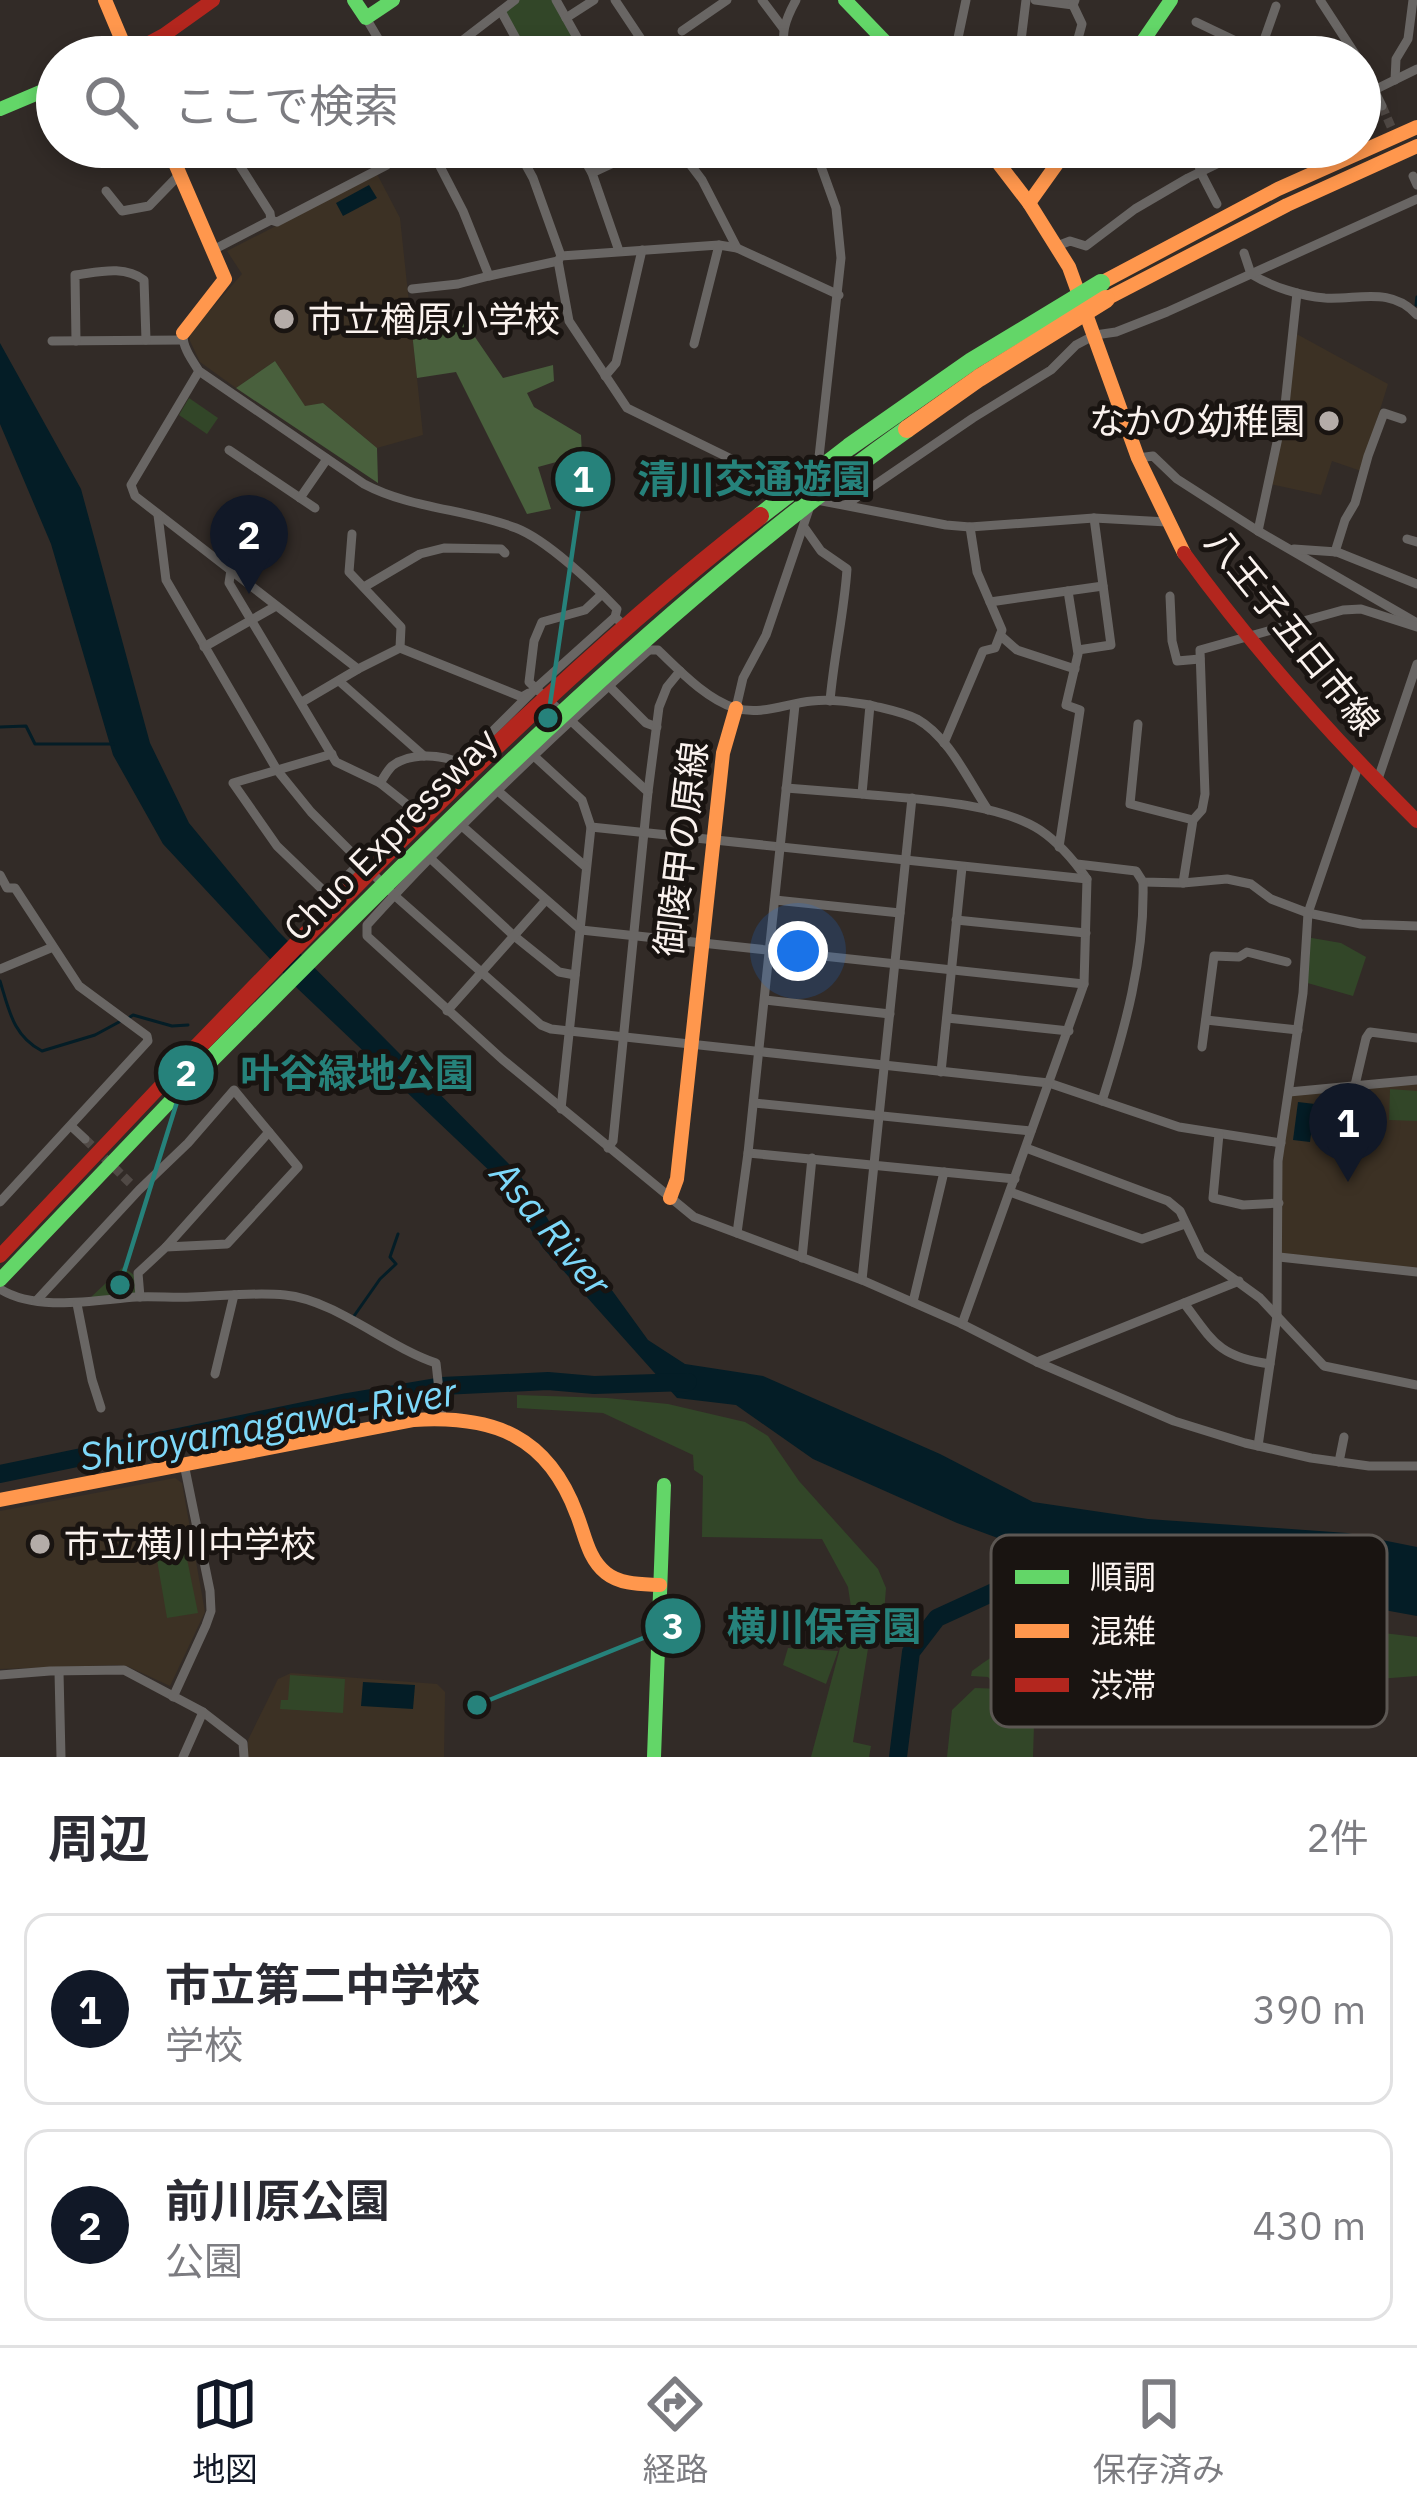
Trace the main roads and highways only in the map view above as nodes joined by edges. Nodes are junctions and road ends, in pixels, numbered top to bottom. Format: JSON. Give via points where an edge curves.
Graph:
{"nodes":[{"id":1,"x":105,"y":0,"type":"edge"},
{"id":2,"x":213,"y":0,"type":"edge"},
{"id":3,"x":354,"y":0,"type":"edge"},
{"id":4,"x":393,"y":0,"type":"edge"},
{"id":5,"x":845,"y":0,"type":"edge"},
{"id":6,"x":1172,"y":0,"type":"edge"},
{"id":7,"x":119,"y":36,"type":"edge"},
{"id":8,"x":162,"y":36,"type":"edge"},
{"id":9,"x":880,"y":36,"type":"edge"},
{"id":10,"x":1147,"y":36,"type":"edge"},
{"id":11,"x":36,"y":94,"type":"edge"},
{"id":12,"x":0,"y":109,"type":"edge"},
{"id":13,"x":1417,"y":127,"type":"edge"},
{"id":14,"x":1381,"y":143,"type":"edge"},
{"id":15,"x":1417,"y":146,"type":"edge"},
{"id":16,"x":1381,"y":162,"type":"edge"},
{"id":17,"x":176,"y":168,"type":"edge"},
{"id":18,"x":1007,"y":168,"type":"edge"},
{"id":19,"x":1055,"y":168,"type":"edge"},
{"id":20,"x":1326,"y":168,"type":"edge"},
{"id":21,"x":1369,"y":168,"type":"edge"},
{"id":22,"x":1029,"y":203,"type":"junction"},
{"id":23,"x":1103,"y":291,"type":"junction"},
{"id":24,"x":183,"y":336,"type":"road end"},
{"id":25,"x":736,"y":708,"type":"road end"},
{"id":26,"x":1417,"y":821,"type":"edge"},
{"id":27,"x":195,"y":1063,"type":"junction"},
{"id":28,"x":670,"y":1198,"type":"road end"},
{"id":29,"x":2,"y":1274,"type":"edge"},
{"id":30,"x":664,"y":1485,"type":"dead end"},
{"id":31,"x":0,"y":1500,"type":"edge"},
{"id":32,"x":660,"y":1585,"type":"junction"},
{"id":33,"x":654,"y":1757,"type":"edge"}],
"edges":[{"from":1,"to":7,"type":"main road"},
{"from":2,"to":8,"type":"main road"},
{"from":3,"to":4,"type":"main road","via":[[366,18]]},
{"from":5,"to":9,"type":"main road"},
{"from":6,"to":10,"type":"main road"},
{"from":11,"to":12,"type":"main road"},
{"from":13,"to":14,"type":"main road","name":"Chuo Expressway"},
{"from":15,"to":16,"type":"main road","name":"Chuo Expressway"},
{"from":17,"to":24,"type":"main road","via":[[225,280]]},
{"from":18,"to":22,"type":"main road","name":"八王子五日市線"},
{"from":19,"to":22,"type":"main road"},
{"from":20,"to":23,"type":"main road","name":"Chuo Expressway"},
{"from":21,"to":23,"type":"main road","name":"Chuo Expressway"},
{"from":22,"to":26,"type":"main road","name":"八王子五日市線","via":[[1057,246],[1138,458],[1195,569],[1358,764]]},
{"from":23,"to":27,"type":"main road","name":"Chuo Expressway","bridge":true,"via":[[868,458],[647,635]]},
{"from":23,"to":27,"type":"main road","name":"Chuo Expressway","bridge":true,"via":[[1057,308],[836,454],[634,619],[420,820]]},
{"from":25,"to":28,"type":"main road","name":"御陵甲の原線","via":[[723,753]]},
{"from":27,"to":29,"type":"main road","name":"Chuo Expressway"},
{"from":30,"to":32,"type":"main road"},
{"from":31,"to":32,"type":"main road","via":[[442,1410],[530,1444],[561,1478],[599,1566],[629,1583]]},
{"from":32,"to":33,"type":"main road"}]}
